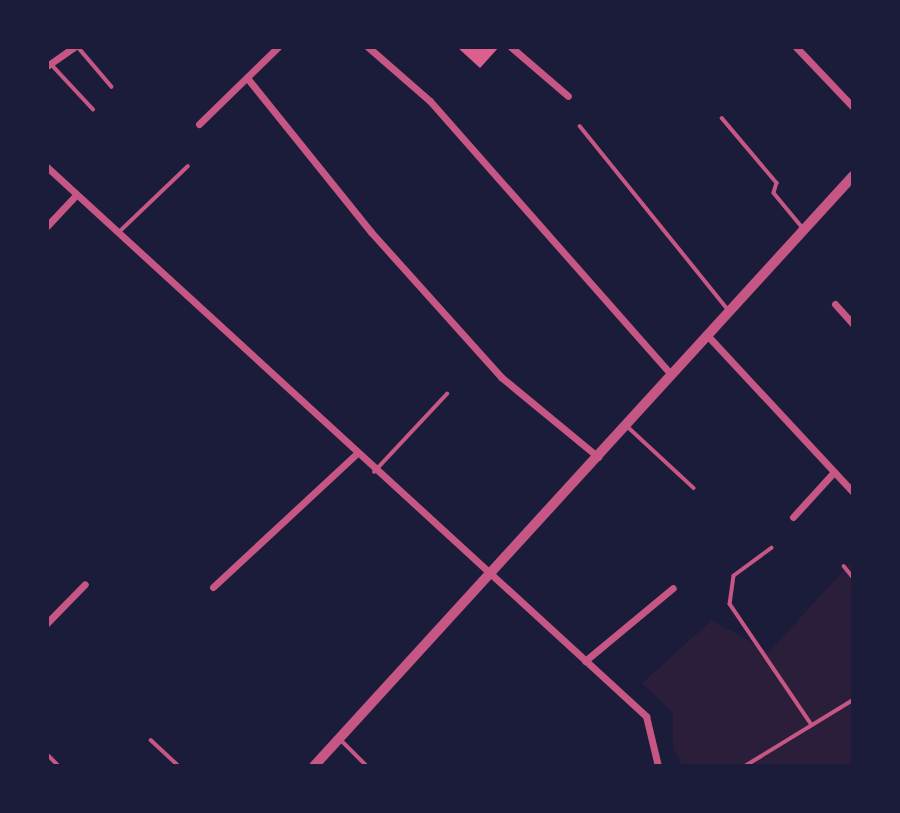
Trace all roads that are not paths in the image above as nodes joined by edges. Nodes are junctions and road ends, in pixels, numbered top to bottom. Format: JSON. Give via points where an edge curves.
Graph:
{"nodes":[{"id":1,"x":76,"y":47,"type":"edge"},
{"id":2,"x":278,"y":47,"type":"edge"},
{"id":3,"x":368,"y":47,"type":"edge"},
{"id":4,"x":511,"y":47,"type":"edge"},
{"id":5,"x":796,"y":47,"type":"edge"},
{"id":6,"x":49,"y":65,"type":"edge"},
{"id":7,"x":248,"y":79,"type":"junction"},
{"id":8,"x":113,"y":86,"type":"dead end"},
{"id":9,"x":568,"y":96,"type":"dead end"},
{"id":10,"x":853,"y":107,"type":"edge"},
{"id":11,"x":93,"y":109,"type":"dead end"},
{"id":12,"x":722,"y":118,"type":"dead end"},
{"id":13,"x":199,"y":124,"type":"dead end"},
{"id":14,"x":580,"y":126,"type":"dead end"},
{"id":15,"x":188,"y":166,"type":"dead end"},
{"id":16,"x":47,"y":167,"type":"edge"},
{"id":17,"x":853,"y":176,"type":"edge"},
{"id":18,"x":76,"y":195,"type":"junction"},
{"id":19,"x":47,"y":226,"type":"edge"},
{"id":20,"x":803,"y":228,"type":"junction"},
{"id":21,"x":117,"y":233,"type":"junction"},
{"id":22,"x":835,"y":304,"type":"dead end"},
{"id":23,"x":727,"y":308,"type":"junction"},
{"id":24,"x":853,"y":324,"type":"edge"},
{"id":25,"x":705,"y":334,"type":"junction"},
{"id":26,"x":670,"y":373,"type":"junction"},
{"id":27,"x":447,"y":394,"type":"dead end"},
{"id":28,"x":626,"y":424,"type":"junction"},
{"id":29,"x":355,"y":455,"type":"junction"},
{"id":30,"x":598,"y":457,"type":"junction"},
{"id":31,"x":374,"y":472,"type":"junction"},
{"id":32,"x":834,"y":472,"type":"junction"},
{"id":33,"x":694,"y":488,"type":"dead end"},
{"id":34,"x":853,"y":492,"type":"edge"},
{"id":35,"x":793,"y":517,"type":"dead end"},
{"id":36,"x":772,"y":548,"type":"dead end"},
{"id":37,"x":844,"y":566,"type":"dead end"},
{"id":38,"x":491,"y":576,"type":"junction"},
{"id":39,"x":853,"y":577,"type":"edge"},
{"id":40,"x":85,"y":583,"type":"dead end"},
{"id":41,"x":214,"y":587,"type":"dead end"},
{"id":42,"x":673,"y":587,"type":"dead end"},
{"id":43,"x":47,"y":623,"type":"edge"},
{"id":44,"x":585,"y":661,"type":"junction"},
{"id":45,"x":853,"y":700,"type":"edge"},
{"id":46,"x":813,"y":725,"type":"junction"},
{"id":47,"x":340,"y":739,"type":"junction"},
{"id":48,"x":151,"y":740,"type":"dead end"},
{"id":49,"x":47,"y":754,"type":"edge"},
{"id":50,"x":60,"y":766,"type":"edge"},
{"id":51,"x":179,"y":766,"type":"edge"},
{"id":52,"x":314,"y":766,"type":"edge"},
{"id":53,"x":367,"y":766,"type":"edge"},
{"id":54,"x":658,"y":766,"type":"edge"},
{"id":55,"x":745,"y":766,"type":"edge"}],
"edges":[{"from":1,"to":6,"type":"street"},
{"from":1,"to":8,"type":"lane"},
{"from":2,"to":7,"type":"street"},
{"from":3,"to":26,"type":"street","via":[[430,101]]},
{"from":4,"to":9,"type":"street"},
{"from":5,"to":10,"type":"street"},
{"from":6,"to":11,"type":"lane"},
{"from":7,"to":13,"type":"street"},
{"from":7,"to":30,"type":"street","via":[[371,232],[501,377]]},
{"from":12,"to":20,"type":"lane","via":[[777,183],[774,193]]},
{"from":14,"to":23,"type":"lane"},
{"from":15,"to":21,"type":"lane"},
{"from":16,"to":18,"type":"street"},
{"from":17,"to":20,"type":"street"},
{"from":18,"to":19,"type":"street"},
{"from":18,"to":21,"type":"street"},
{"from":20,"to":23,"type":"street"},
{"from":21,"to":29,"type":"street"},
{"from":22,"to":24,"type":"street"},
{"from":23,"to":25,"type":"street"},
{"from":25,"to":26,"type":"street"},
{"from":25,"to":32,"type":"street"},
{"from":26,"to":28,"type":"street"},
{"from":27,"to":31,"type":"lane"},
{"from":28,"to":30,"type":"street"},
{"from":28,"to":33,"type":"lane"},
{"from":29,"to":31,"type":"street"},
{"from":29,"to":41,"type":"street"},
{"from":30,"to":38,"type":"street"},
{"from":31,"to":38,"type":"street"},
{"from":32,"to":34,"type":"street"},
{"from":32,"to":35,"type":"street"},
{"from":36,"to":46,"type":"lane","via":[[734,576],[730,604]]},
{"from":37,"to":39,"type":"lane"},
{"from":38,"to":44,"type":"street"},
{"from":38,"to":47,"type":"street"},
{"from":40,"to":43,"type":"street"},
{"from":42,"to":44,"type":"street"},
{"from":44,"to":54,"type":"street","via":[[646,716]]},
{"from":45,"to":46,"type":"lane"},
{"from":46,"to":55,"type":"lane"},
{"from":47,"to":52,"type":"street"},
{"from":47,"to":53,"type":"lane"},
{"from":48,"to":51,"type":"lane"},
{"from":49,"to":50,"type":"lane"}]}
